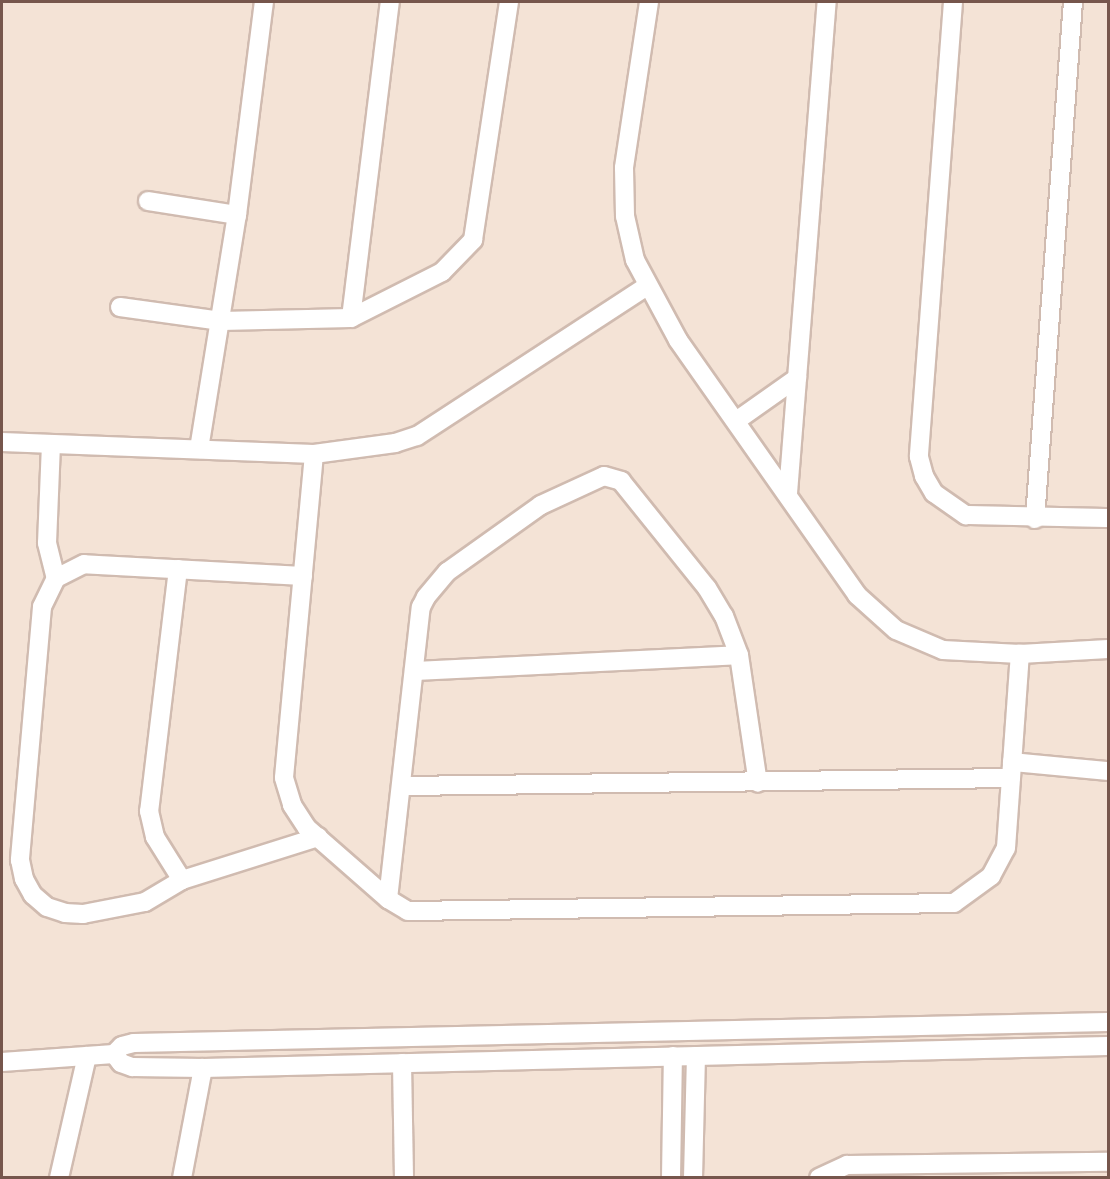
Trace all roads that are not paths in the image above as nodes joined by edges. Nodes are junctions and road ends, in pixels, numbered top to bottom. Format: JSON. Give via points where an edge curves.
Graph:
{"nodes":[{"id":1,"x":264,"y":2,"type":"edge"},
{"id":2,"x":390,"y":2,"type":"edge"},
{"id":3,"x":509,"y":2,"type":"edge"},
{"id":4,"x":649,"y":2,"type":"edge"},
{"id":5,"x":827,"y":2,"type":"edge"},
{"id":6,"x":953,"y":2,"type":"edge"},
{"id":7,"x":1073,"y":2,"type":"edge"},
{"id":8,"x":148,"y":201,"type":"dead end"},
{"id":9,"x":237,"y":215,"type":"junction"},
{"id":10,"x":646,"y":287,"type":"junction"},
{"id":11,"x":120,"y":307,"type":"dead end"},
{"id":12,"x":351,"y":318,"type":"junction"},
{"id":13,"x":221,"y":321,"type":"junction"},
{"id":14,"x":797,"y":378,"type":"junction"},
{"id":15,"x":736,"y":421,"type":"junction"},
{"id":16,"x":2,"y":442,"type":"edge"},
{"id":17,"x":51,"y":444,"type":"junction"},
{"id":18,"x":199,"y":449,"type":"junction"},
{"id":19,"x":314,"y":454,"type":"junction"},
{"id":20,"x":788,"y":493,"type":"junction"},
{"id":21,"x":1108,"y":518,"type":"edge"},
{"id":22,"x":1035,"y":519,"type":"junction"},
{"id":23,"x":178,"y":569,"type":"junction"},
{"id":24,"x":303,"y":576,"type":"junction"},
{"id":25,"x":56,"y":578,"type":"junction"},
{"id":26,"x":1108,"y":649,"type":"edge"},
{"id":27,"x":1020,"y":654,"type":"junction"},
{"id":28,"x":739,"y":655,"type":"junction"},
{"id":29,"x":414,"y":671,"type":"junction"},
{"id":30,"x":1012,"y":770,"type":"junction"},
{"id":31,"x":1108,"y":771,"type":"edge"},
{"id":32,"x":758,"y":783,"type":"junction"},
{"id":33,"x":402,"y":786,"type":"junction"},
{"id":34,"x":318,"y":837,"type":"junction"},
{"id":35,"x":182,"y":880,"type":"junction"},
{"id":36,"x":388,"y":899,"type":"junction"},
{"id":37,"x":1108,"y":1022,"type":"edge"},
{"id":38,"x":808,"y":1029,"type":"junction"},
{"id":39,"x":561,"y":1033,"type":"junction"},
{"id":40,"x":1108,"y":1046,"type":"edge"},
{"id":41,"x":808,"y":1053,"type":"junction"},
{"id":42,"x":114,"y":1054,"type":"junction"},
{"id":43,"x":87,"y":1056,"type":"junction"},
{"id":44,"x":673,"y":1056,"type":"junction"},
{"id":45,"x":696,"y":1056,"type":"junction"},
{"id":46,"x":563,"y":1059,"type":"junction"},
{"id":47,"x":2,"y":1062,"type":"edge"},
{"id":48,"x":402,"y":1063,"type":"junction"},
{"id":49,"x":203,"y":1068,"type":"junction"},
{"id":50,"x":1108,"y":1162,"type":"edge"},
{"id":51,"x":59,"y":1178,"type":"edge"},
{"id":52,"x":182,"y":1178,"type":"edge"},
{"id":53,"x":404,"y":1178,"type":"edge"},
{"id":54,"x":670,"y":1178,"type":"edge"},
{"id":55,"x":693,"y":1178,"type":"edge"},
{"id":56,"x":819,"y":1178,"type":"edge"}],
"edges":[{"from":1,"to":9,"type":"street"},
{"from":2,"to":12,"type":"street"},
{"from":3,"to":12,"type":"street","via":[[473,240],[454,263],[430,280]]},
{"from":4,"to":10,"type":"street","via":[[624,177],[628,238]]},
{"from":5,"to":14,"type":"street"},
{"from":6,"to":22,"type":"street","via":[[919,457],[934,493],[948,507],[986,519]]},
{"from":7,"to":22,"type":"street"},
{"from":8,"to":9,"type":"street"},
{"from":9,"to":13,"type":"street"},
{"from":10,"to":15,"type":"street"},
{"from":10,"to":19,"type":"street","via":[[417,436],[395,443]]},
{"from":11,"to":13,"type":"street"},
{"from":12,"to":13,"type":"street"},
{"from":13,"to":18,"type":"street"},
{"from":14,"to":15,"type":"street"},
{"from":14,"to":20,"type":"street"},
{"from":15,"to":20,"type":"street"},
{"from":16,"to":17,"type":"street"},
{"from":17,"to":18,"type":"street"},
{"from":17,"to":25,"type":"street","via":[[47,543]]},
{"from":18,"to":19,"type":"street"},
{"from":19,"to":24,"type":"street"},
{"from":20,"to":27,"type":"street","via":[[857,595],[896,630],[943,650]]},
{"from":21,"to":22,"type":"street"},
{"from":23,"to":24,"type":"street"},
{"from":23,"to":25,"type":"street","via":[[84,564]]},
{"from":23,"to":35,"type":"street","via":[[149,811],[155,837]]},
{"from":24,"to":34,"type":"street","via":[[284,778],[292,805]]},
{"from":25,"to":35,"type":"street","via":[[42,607],[20,860],[24,879],[33,895],[47,907],[83,914],[145,902]]},
{"from":26,"to":27,"type":"street"},
{"from":27,"to":30,"type":"street"},
{"from":28,"to":29,"type":"street"},
{"from":28,"to":29,"type":"street","via":[[724,616],[707,588],[621,481],[609,476],[551,499],[439,579],[421,607]]},
{"from":28,"to":32,"type":"street"},
{"from":29,"to":33,"type":"street"},
{"from":30,"to":31,"type":"street"},
{"from":30,"to":32,"type":"street"},
{"from":30,"to":36,"type":"street","via":[[1006,848],[1000,862],[980,887],[954,903],[416,912]]},
{"from":32,"to":33,"type":"street"},
{"from":33,"to":36,"type":"street"},
{"from":34,"to":35,"type":"street"},
{"from":34,"to":36,"type":"street"},
{"from":37,"to":38,"type":"street"},
{"from":38,"to":39,"type":"street"},
{"from":38,"to":41,"type":"street"},
{"from":39,"to":42,"type":"street","via":[[134,1043],[122,1046]]},
{"from":39,"to":46,"type":"street"},
{"from":40,"to":41,"type":"street"},
{"from":41,"to":45,"type":"street"},
{"from":42,"to":43,"type":"street"},
{"from":42,"to":49,"type":"street","via":[[121,1063],[132,1067]]},
{"from":43,"to":47,"type":"street"},
{"from":43,"to":51,"type":"street"},
{"from":44,"to":45,"type":"street"},
{"from":44,"to":46,"type":"street"},
{"from":44,"to":54,"type":"street"},
{"from":45,"to":55,"type":"street"},
{"from":46,"to":48,"type":"street"},
{"from":48,"to":49,"type":"street"},
{"from":48,"to":53,"type":"street"},
{"from":49,"to":52,"type":"street"},
{"from":50,"to":56,"type":"street","via":[[847,1165]]}]}
